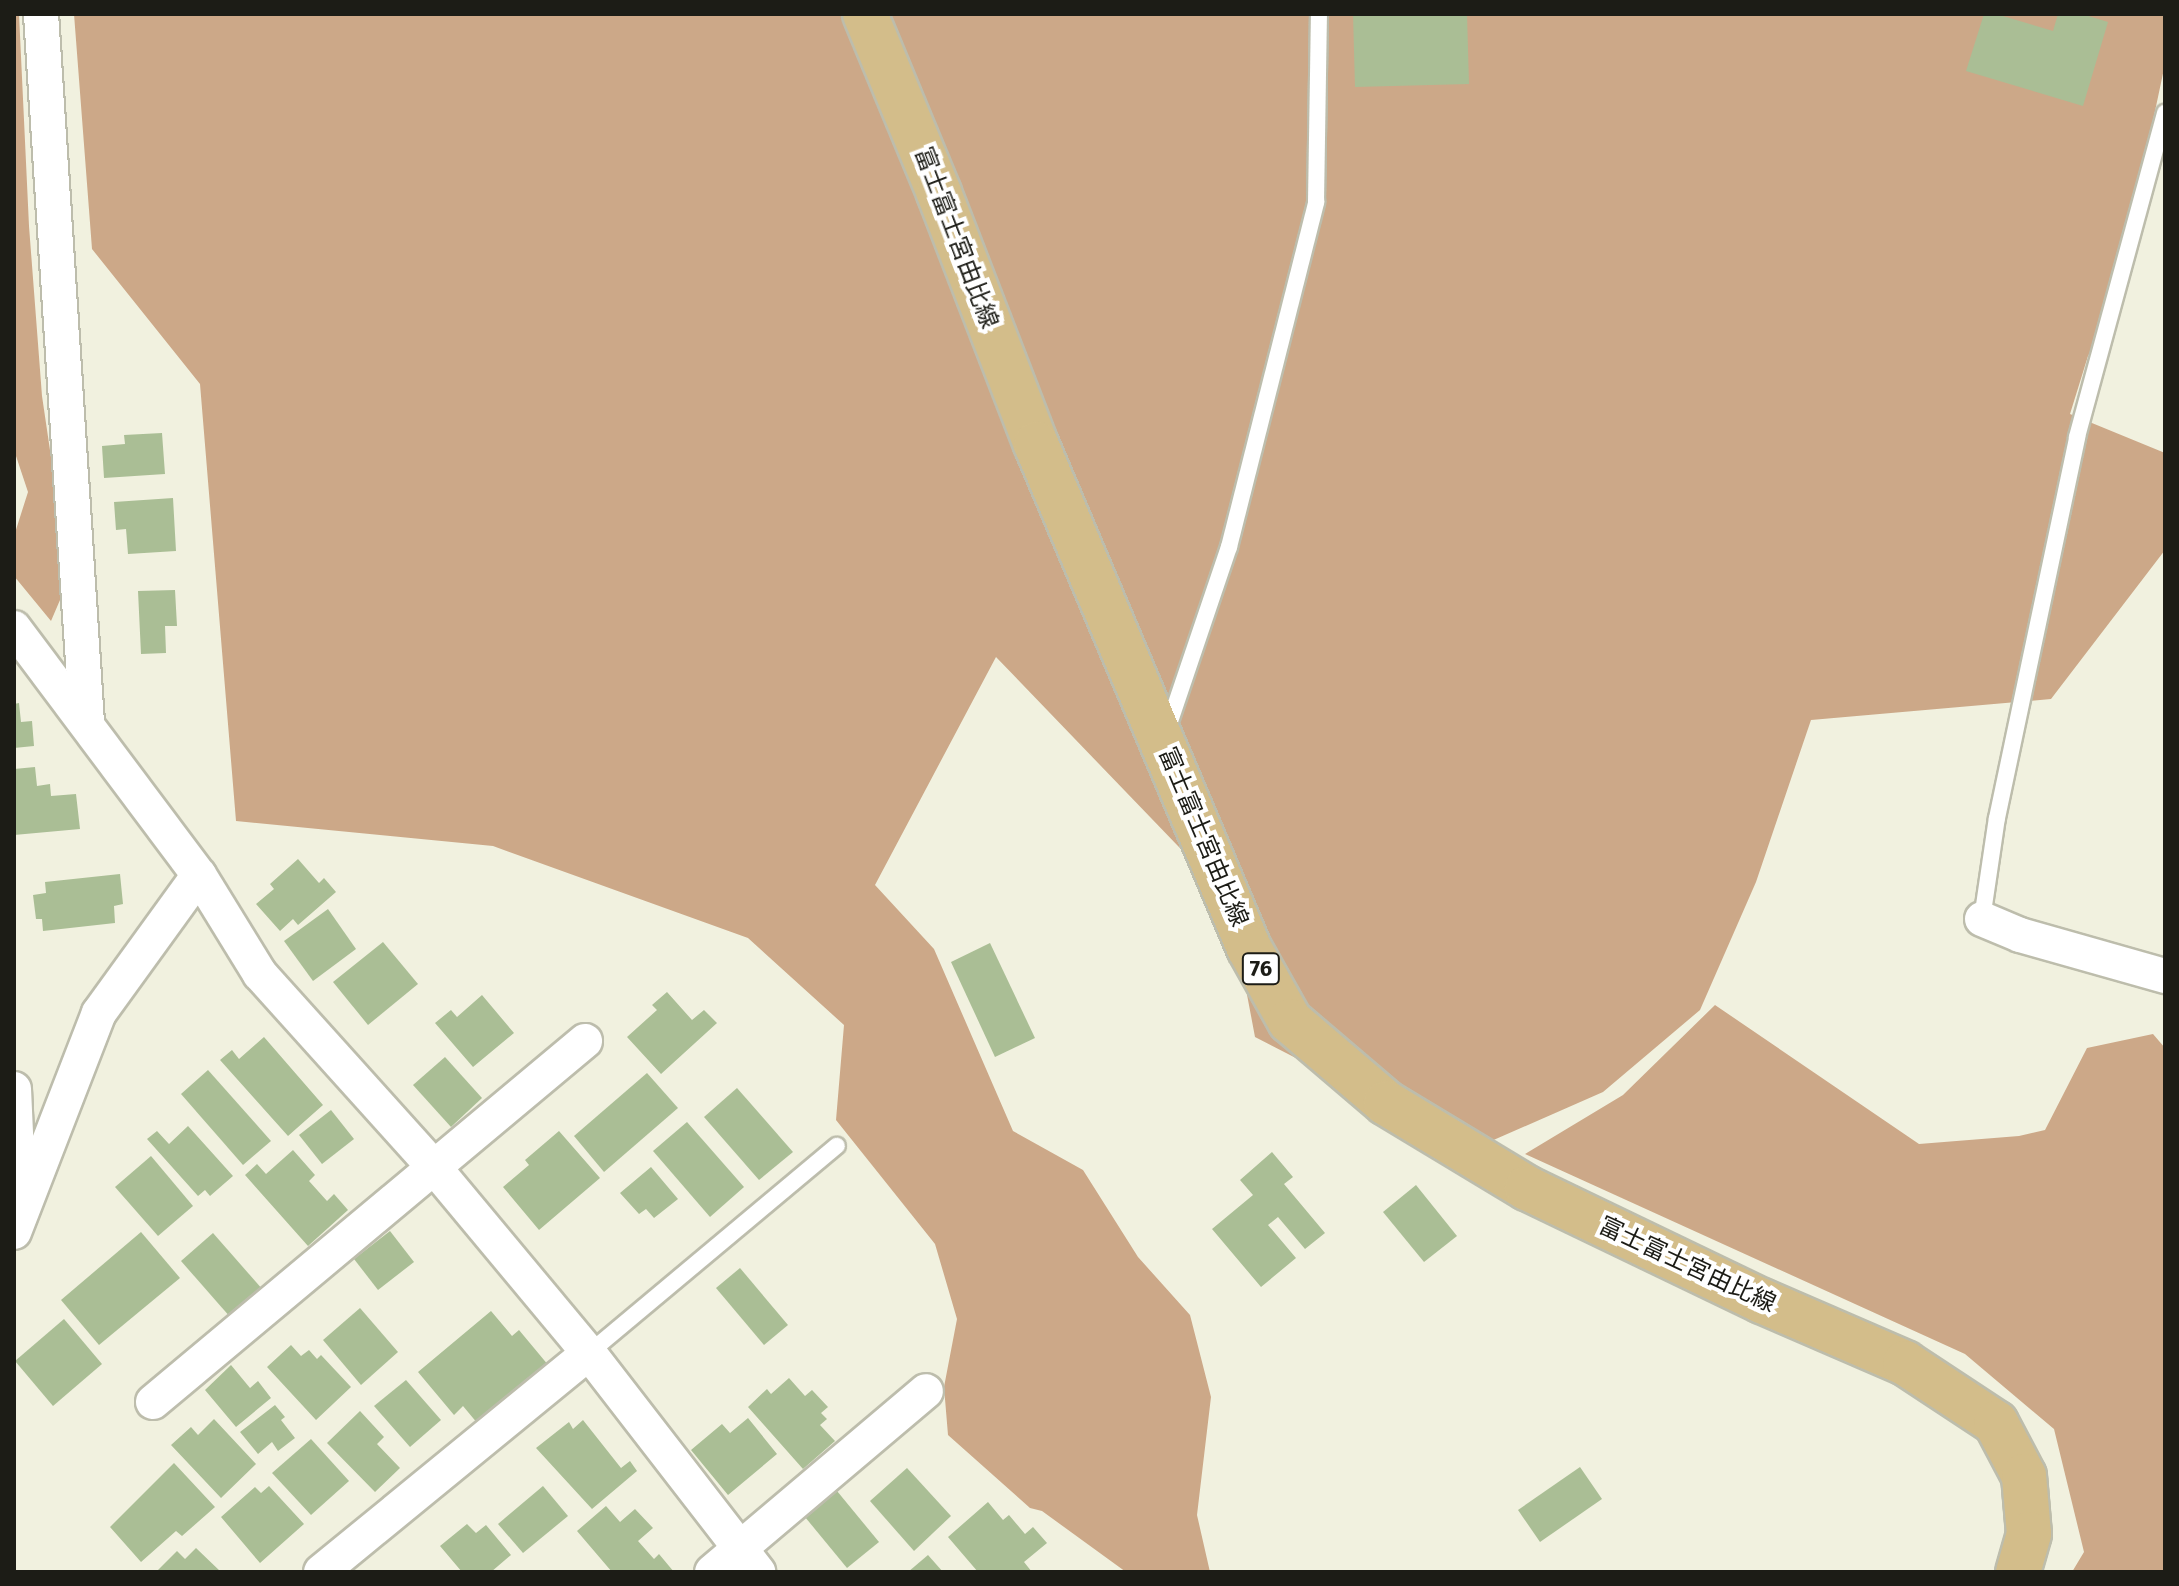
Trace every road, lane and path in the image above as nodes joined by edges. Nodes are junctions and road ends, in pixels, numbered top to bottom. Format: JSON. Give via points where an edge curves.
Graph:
{"nodes":[{"id":1,"x":41,"y":14,"type":"edge"},
{"id":2,"x":865,"y":14,"type":"edge"},
{"id":3,"x":1319,"y":14,"type":"edge"},
{"id":4,"x":2165,"y":113,"type":"edge"},
{"id":5,"x":14,"y":628,"type":"edge"},
{"id":6,"x":87,"y":724,"type":"junction"},
{"id":7,"x":1162,"y":742,"type":"junction"},
{"id":8,"x":199,"y":875,"type":"junction"},
{"id":9,"x":1982,"y":919,"type":"joint"},
{"id":10,"x":2165,"y":976,"type":"edge"},
{"id":11,"x":585,"y":1041,"type":"dead end"},
{"id":12,"x":14,"y":1089,"type":"edge"},
{"id":13,"x":837,"y":1146,"type":"dead end"},
{"id":14,"x":433,"y":1166,"type":"junction"},
{"id":15,"x":17,"y":1223,"type":"edge"},
{"id":16,"x":589,"y":1353,"type":"junction"},
{"id":17,"x":926,"y":1391,"type":"dead end"},
{"id":18,"x":153,"y":1402,"type":"dead end"},
{"id":19,"x":748,"y":1561,"type":"edge"},
{"id":20,"x":321,"y":1572,"type":"edge"},
{"id":21,"x":712,"y":1572,"type":"edge"},
{"id":22,"x":2018,"y":1572,"type":"edge"}],
"edges":[{"from":1,"to":6,"type":"street"},
{"from":2,"to":7,"type":"main road","name":"富士富士宮由比線","number":"76","via":[[1036,444]]},
{"from":3,"to":7,"type":"lane","via":[[1316,202],[1229,547]]},
{"from":4,"to":9,"type":"lane","via":[[2077,437],[1997,818]]},
{"from":5,"to":6,"type":"street"},
{"from":6,"to":8,"type":"street"},
{"from":7,"to":22,"type":"main road","name":"富士富士宮由比線","number":"76","via":[[1249,948],[1290,1021],[1386,1103],[1527,1188],[1905,1363],[1996,1423],[2024,1476],[2029,1534]]},
{"from":8,"to":14,"type":"street","via":[[260,974]]},
{"from":8,"to":15,"type":"street","via":[[99,1013]]},
{"from":9,"to":10,"type":"street"},
{"from":11,"to":14,"type":"street"},
{"from":12,"to":15,"type":"street"},
{"from":13,"to":16,"type":"lane"},
{"from":14,"to":16,"type":"street"},
{"from":14,"to":18,"type":"street"},
{"from":16,"to":19,"type":"street"},
{"from":16,"to":20,"type":"street"},
{"from":17,"to":19,"type":"street"},
{"from":19,"to":21,"type":"street"}]}
